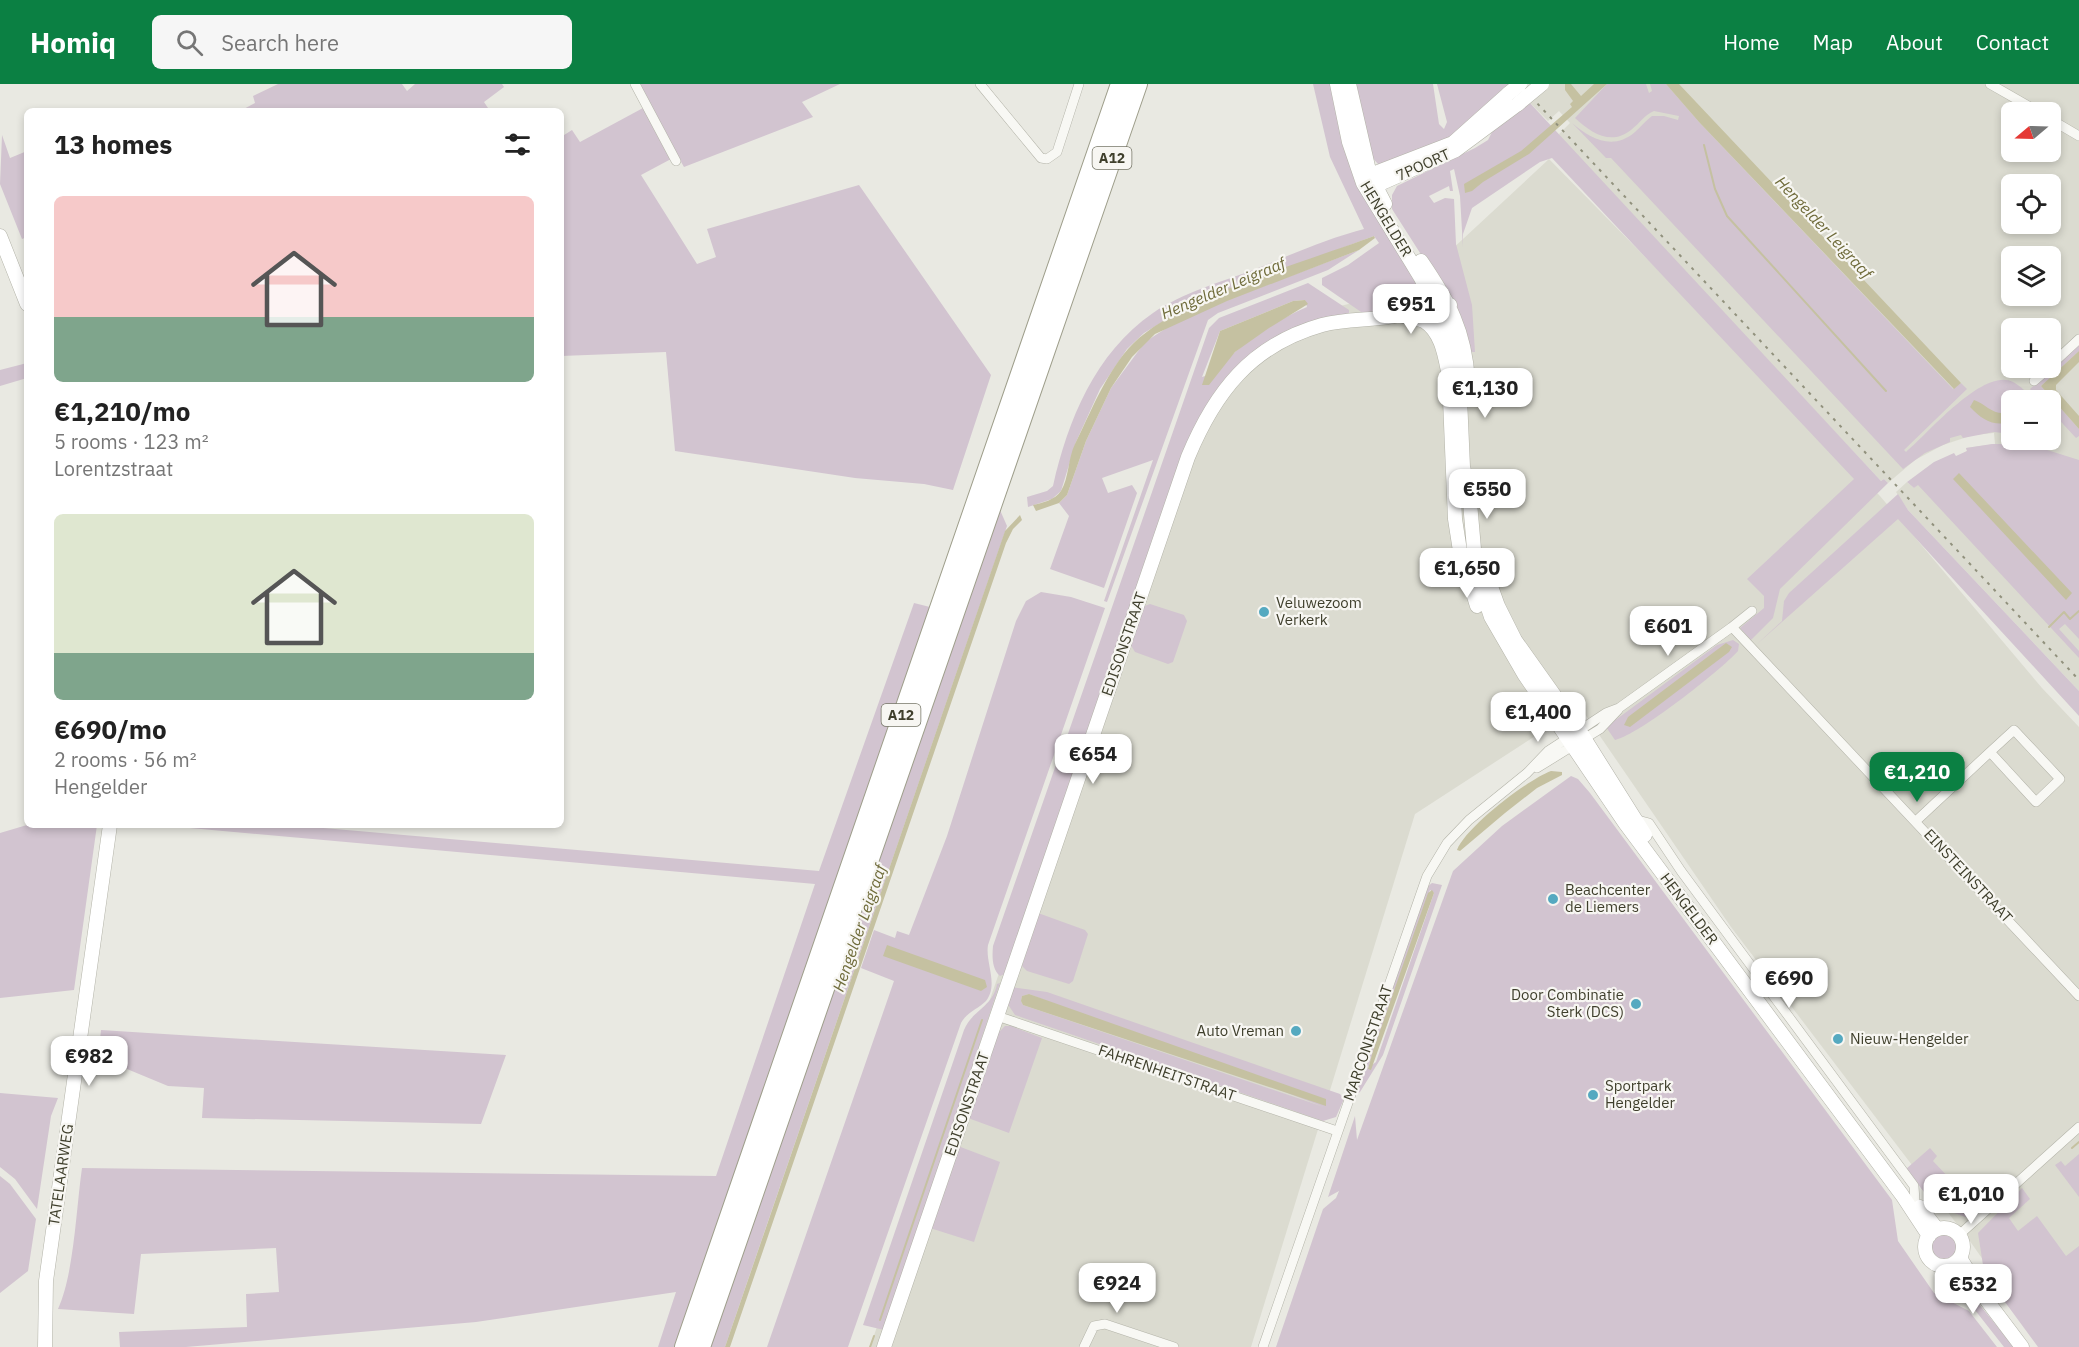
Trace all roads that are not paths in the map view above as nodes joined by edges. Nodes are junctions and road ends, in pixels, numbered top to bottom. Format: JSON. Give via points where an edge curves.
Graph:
{"nodes":[{"id":1,"x":635,"y":84,"type":"edge"},
{"id":2,"x":980,"y":84,"type":"edge"},
{"id":3,"x":1079,"y":84,"type":"edge"},
{"id":4,"x":1120,"y":84,"type":"edge"},
{"id":5,"x":1137,"y":84,"type":"edge"},
{"id":6,"x":1337,"y":84,"type":"edge"},
{"id":7,"x":1349,"y":84,"type":"edge"},
{"id":8,"x":1542,"y":84,"type":"edge"},
{"id":9,"x":1990,"y":84,"type":"edge"},
{"id":10,"x":1515,"y":93,"type":"edge"},
{"id":11,"x":2022,"y":102,"type":"edge"},
{"id":12,"x":2061,"y":125,"type":"edge"},
{"id":13,"x":2079,"y":136,"type":"edge"},
{"id":14,"x":676,"y":161,"type":"dead end"},
{"id":15,"x":1370,"y":181,"type":"junction"},
{"id":16,"x":0,"y":236,"type":"edge"},
{"id":17,"x":24,"y":296,"type":"edge"},
{"id":18,"x":1429,"y":302,"type":"junction"},
{"id":19,"x":1450,"y":305,"type":"junction"},
{"id":20,"x":1401,"y":315,"type":"junction"},
{"id":21,"x":1429,"y":325,"type":"junction"},
{"id":22,"x":2079,"y":339,"type":"edge"},
{"id":23,"x":2061,"y":356,"type":"edge"},
{"id":24,"x":2037,"y":378,"type":"edge"},
{"id":25,"x":2034,"y":381,"type":"dead end"},
{"id":26,"x":1468,"y":490,"type":"junction"},
{"id":27,"x":1476,"y":553,"type":"junction"},
{"id":28,"x":1752,"y":611,"type":"dead end"},
{"id":29,"x":1732,"y":627,"type":"junction"},
{"id":30,"x":1500,"y":634,"type":"junction"},
{"id":31,"x":1576,"y":738,"type":"junction"},
{"id":32,"x":1990,"y":752,"type":"junction"},
{"id":33,"x":1916,"y":821,"type":"junction"},
{"id":34,"x":110,"y":828,"type":"edge"},
{"id":35,"x":2079,"y":996,"type":"edge"},
{"id":36,"x":997,"y":1016,"type":"junction"},
{"id":37,"x":2079,"y":1127,"type":"edge"},
{"id":38,"x":1337,"y":1131,"type":"junction"},
{"id":39,"x":1933,"y":1233,"type":"junction"},
{"id":40,"x":1959,"y":1235,"type":"junction"},
{"id":41,"x":1955,"y":1261,"type":"junction"},
{"id":42,"x":45,"y":1347,"type":"edge"},
{"id":43,"x":684,"y":1347,"type":"edge"},
{"id":44,"x":701,"y":1347,"type":"edge"},
{"id":45,"x":884,"y":1347,"type":"edge"},
{"id":46,"x":1084,"y":1347,"type":"edge"},
{"id":47,"x":1174,"y":1347,"type":"edge"},
{"id":48,"x":1263,"y":1347,"type":"edge"},
{"id":49,"x":2017,"y":1347,"type":"edge"},
{"id":50,"x":2022,"y":1347,"type":"edge"}],
"edges":[{"from":1,"to":14,"type":"street"},
{"from":2,"to":3,"type":"street","via":[[1041,158],[1047,159],[1057,152]]},
{"from":4,"to":43,"type":"highway","number":"A12"},
{"from":5,"to":44,"type":"highway","number":"A12"},
{"from":6,"to":15,"type":"main road","name":"HENGELDER","via":[[1349,142]]},
{"from":7,"to":15,"type":"main road","name":"HENGELDER"},
{"from":8,"to":10,"type":"main road","name":"7POORT","bridge":true},
{"from":9,"to":11,"type":"street"},
{"from":10,"to":15,"type":"main road","name":"7POORT","via":[[1456,150]]},
{"from":12,"to":13,"type":"street"},
{"from":15,"to":18,"type":"main road","name":"HENGELDER"},
{"from":15,"to":19,"type":"main road","name":"HENGELDER"},
{"from":16,"to":17,"type":"main road"},
{"from":18,"to":19,"type":"main road"},
{"from":18,"to":20,"type":"main road","name":"EDISONSTRAAT"},
{"from":18,"to":21,"type":"main road","name":"HENGELDER","via":[[1424,310]]},
{"from":18,"to":26,"type":"main road","name":"HENGELDER","via":[[1456,354]]},
{"from":19,"to":26,"type":"main road","name":"HENGELDER","via":[[1467,361],[1472,473]]},
{"from":20,"to":21,"type":"main road"},
{"from":20,"to":36,"type":"main road","name":"EDISONSTRAAT","via":[[1323,325],[1293,336],[1242,370],[1212,406],[1188,457]]},
{"from":21,"to":30,"type":"main road","name":"HENGELDER","via":[[1437,335],[1449,376],[1460,551],[1483,621],[1490,632]]},
{"from":22,"to":23,"type":"street"},
{"from":24,"to":25,"type":"street"},
{"from":26,"to":27,"type":"main road","name":"HENGELDER"},
{"from":27,"to":30,"type":"main road","name":"HENGELDER","via":[[1476,573]]},
{"from":27,"to":31,"type":"main road","name":"HENGELDER","via":[[1512,634]]},
{"from":28,"to":29,"type":"street"},
{"from":29,"to":31,"type":"street","via":[[1619,708],[1600,729]]},
{"from":29,"to":33,"type":"street","name":"EINSTEINSTRAAT"},
{"from":30,"to":31,"type":"main road","name":"HENGELDER","via":[[1524,674]]},
{"from":31,"to":38,"type":"street","name":"MARCONISTRAAT","via":[[1469,820],[1447,843],[1427,876]]},
{"from":31,"to":39,"type":"main road","name":"HENGELDER","via":[[1684,895],[1915,1201]]},
{"from":31,"to":39,"type":"main road","name":"HENGELDER","via":[[1625,823]]},
{"from":32,"to":32,"type":"street","via":[[2014,730],[2060,779],[2036,802]]},
{"from":32,"to":33,"type":"street"},
{"from":33,"to":35,"type":"street","name":"EINSTEINSTRAAT"},
{"from":34,"to":42,"type":"main road","name":"TATELAARWEG","via":[[46,1281]]},
{"from":36,"to":38,"type":"street","name":"FAHRENHEITSTRAAT"},
{"from":36,"to":45,"type":"main road","name":"EDISONSTRAAT"},
{"from":37,"to":40,"type":"street"},
{"from":38,"to":48,"type":"street","name":"MARCONISTRAAT"},
{"from":39,"to":40,"type":"main road","via":[[1947,1228]]},
{"from":39,"to":41,"type":"main road","via":[[1925,1245],[1929,1258],[1940,1265]]},
{"from":40,"to":41,"type":"main road","via":[[1963,1249]]},
{"from":41,"to":49,"type":"main road"},
{"from":41,"to":50,"type":"main road"},
{"from":46,"to":47,"type":"street","via":[[1094,1326],[1105,1324]]}]}
